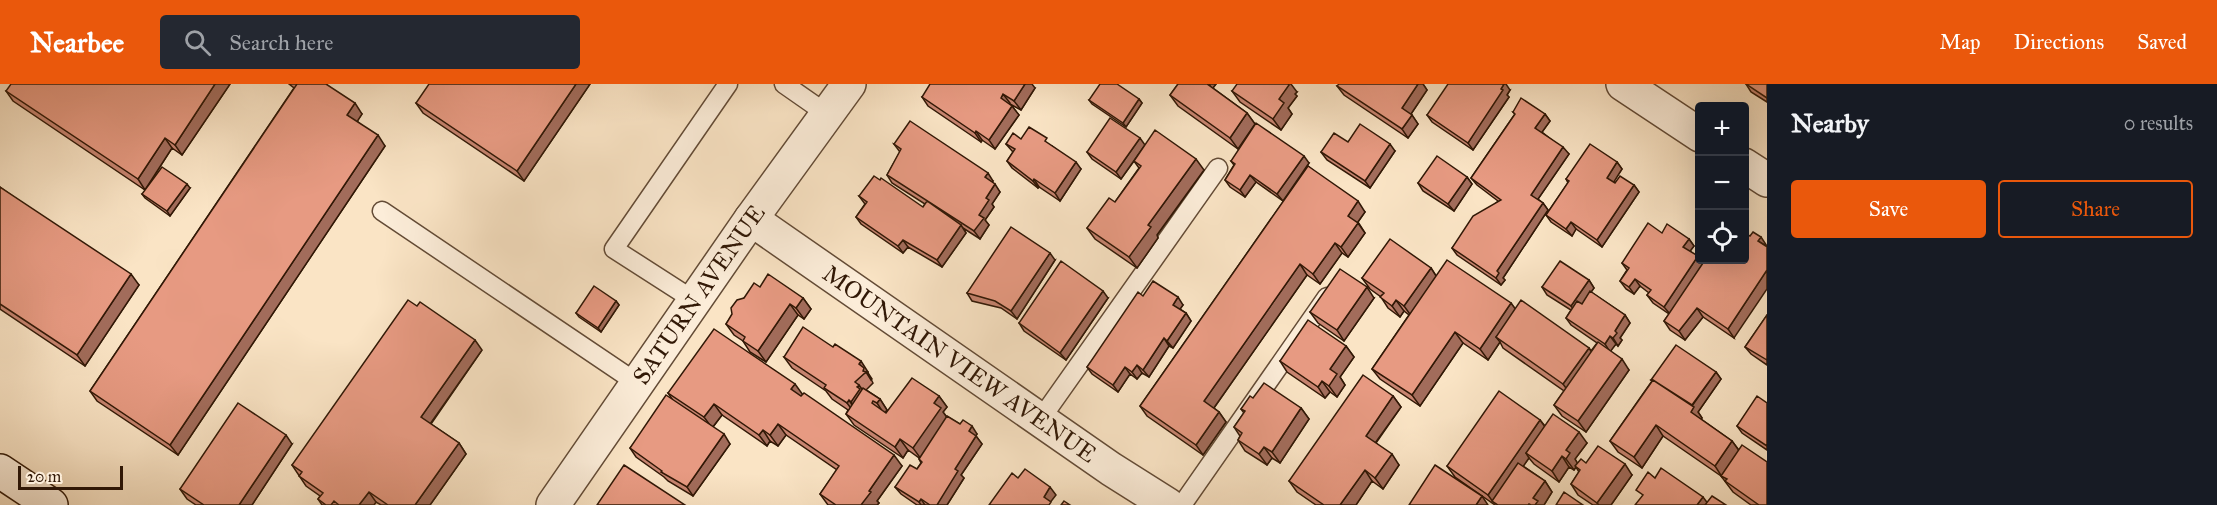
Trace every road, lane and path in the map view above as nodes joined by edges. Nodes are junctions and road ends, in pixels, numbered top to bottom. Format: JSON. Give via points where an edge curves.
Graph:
{"nodes":[{"id":1,"x":728,"y":84,"type":"edge"},
{"id":2,"x":784,"y":84,"type":"edge"},
{"id":3,"x":849,"y":84,"type":"edge"},
{"id":4,"x":1623,"y":84,"type":"edge"},
{"id":5,"x":827,"y":114,"type":"junction"},
{"id":6,"x":1695,"y":132,"type":"edge"},
{"id":7,"x":1218,"y":168,"type":"dead end"},
{"id":8,"x":1749,"y":168,"type":"edge"},
{"id":9,"x":1767,"y":180,"type":"edge"},
{"id":10,"x":382,"y":211,"type":"dead end"},
{"id":11,"x":751,"y":219,"type":"junction"},
{"id":12,"x":1328,"y":296,"type":"edge"},
{"id":13,"x":695,"y":301,"type":"junction"},
{"id":14,"x":637,"y":383,"type":"junction"},
{"id":15,"x":1040,"y":420,"type":"junction"},
{"id":16,"x":0,"y":471,"type":"edge"},
{"id":17,"x":51,"y":505,"type":"edge"},
{"id":18,"x":553,"y":505,"type":"edge"},
{"id":19,"x":1168,"y":505,"type":"edge"},
{"id":20,"x":1182,"y":505,"type":"edge"}],
"edges":[{"from":1,"to":13,"type":"lane","via":[[614,249]]},
{"from":2,"to":5,"type":"lane"},
{"from":3,"to":5,"type":"street","name":"SATURN AVENUE"},
{"from":4,"to":6,"type":"street"},
{"from":5,"to":11,"type":"street","name":"SATURN AVENUE"},
{"from":7,"to":15,"type":"lane"},
{"from":8,"to":9,"type":"street"},
{"from":10,"to":14,"type":"lane"},
{"from":11,"to":13,"type":"street","name":"SATURN AVENUE"},
{"from":11,"to":15,"type":"street","name":"MOUNTAIN VIEW AVENUE"},
{"from":12,"to":20,"type":"lane"},
{"from":13,"to":14,"type":"street","name":"SATURN AVENUE"},
{"from":14,"to":18,"type":"street","name":"SATURN AVENUE"},
{"from":15,"to":19,"type":"street","name":"MOUNTAIN VIEW AVENUE"},
{"from":16,"to":17,"type":"street"}]}
